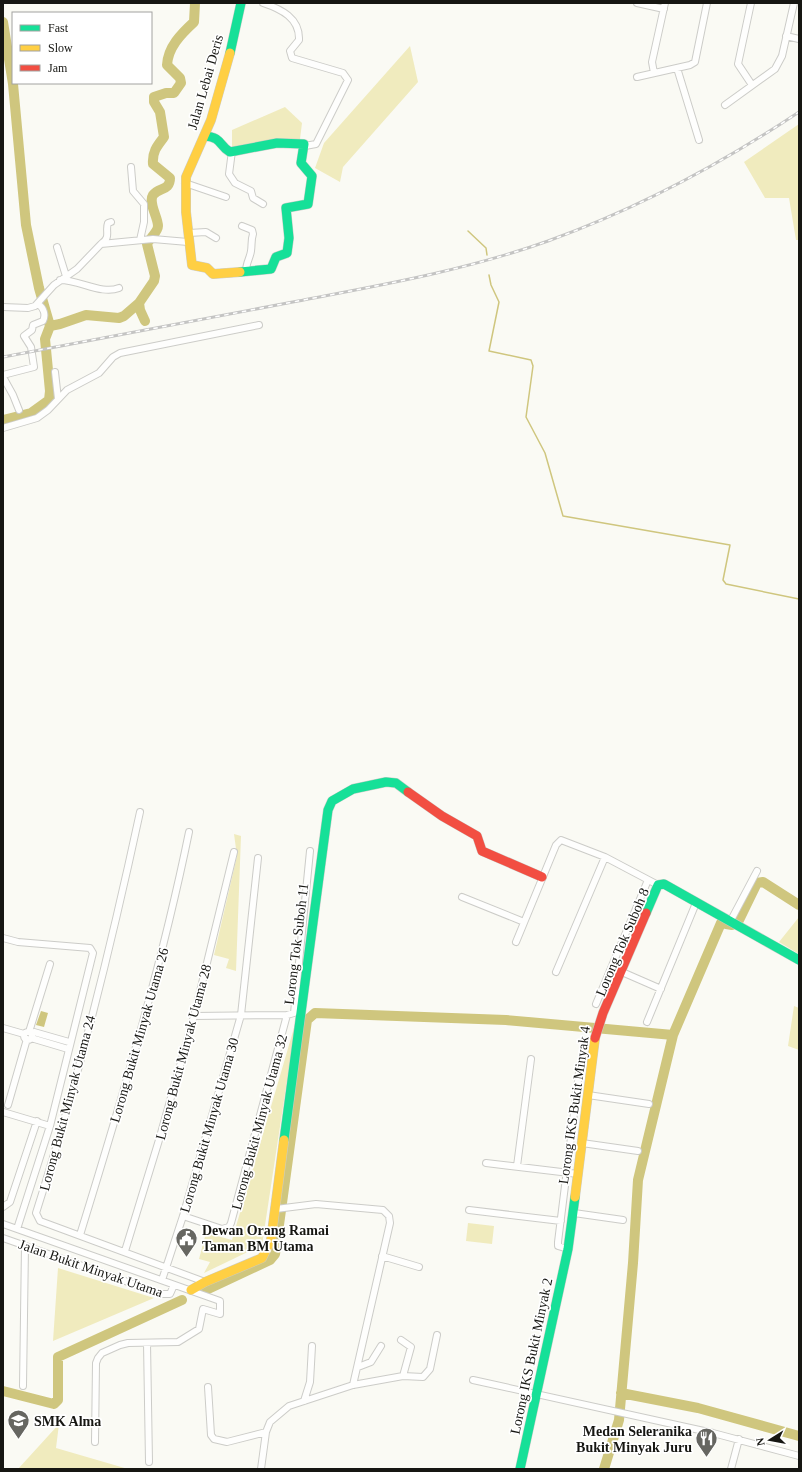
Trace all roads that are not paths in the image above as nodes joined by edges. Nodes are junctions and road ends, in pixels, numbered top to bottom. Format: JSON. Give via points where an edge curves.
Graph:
{"nodes":[{"id":1,"x":241,"y":3,"type":"edge"},
{"id":2,"x":263,"y":3,"type":"edge"},
{"id":3,"x":637,"y":3,"type":"edge"},
{"id":4,"x":707,"y":3,"type":"edge"},
{"id":5,"x":751,"y":3,"type":"edge"},
{"id":6,"x":794,"y":3,"type":"edge"},
{"id":7,"x":664,"y":6,"type":"edge"},
{"id":8,"x":786,"y":36,"type":"junction"},
{"id":9,"x":799,"y":39,"type":"edge"},
{"id":10,"x":677,"y":68,"type":"junction"},
{"id":11,"x":654,"y":73,"type":"junction"},
{"id":12,"x":637,"y":77,"type":"dead end"},
{"id":13,"x":752,"y":85,"type":"junction"},
{"id":14,"x":725,"y":104,"type":"dead end"},
{"id":15,"x":205,"y":136,"type":"junction"},
{"id":16,"x":699,"y":140,"type":"dead end"},
{"id":17,"x":305,"y":146,"type":"junction"},
{"id":18,"x":232,"y":151,"type":"junction"},
{"id":19,"x":132,"y":167,"type":"dead end"},
{"id":20,"x":185,"y":183,"type":"junction"},
{"id":21,"x":226,"y":197,"type":"dead end"},
{"id":22,"x":263,"y":204,"type":"dead end"},
{"id":23,"x":111,"y":222,"type":"dead end"},
{"id":24,"x":242,"y":226,"type":"dead end"},
{"id":25,"x":188,"y":237,"type":"junction"},
{"id":26,"x":216,"y":238,"type":"dead end"},
{"id":27,"x":141,"y":240,"type":"junction"},
{"id":28,"x":101,"y":244,"type":"junction"},
{"id":29,"x":57,"y":247,"type":"dead end"},
{"id":30,"x":246,"y":271,"type":"junction"},
{"id":31,"x":63,"y":278,"type":"junction"},
{"id":32,"x":118,"y":288,"type":"dead end"},
{"id":33,"x":39,"y":303,"type":"junction"},
{"id":34,"x":3,"y":307,"type":"edge"},
{"id":35,"x":259,"y":325,"type":"dead end"},
{"id":36,"x":55,"y":372,"type":"dead end"},
{"id":37,"x":3,"y":376,"type":"edge"},
{"id":38,"x":58,"y":398,"type":"junction"},
{"id":39,"x":19,"y":410,"type":"dead end"},
{"id":40,"x":3,"y":428,"type":"edge"},
{"id":41,"x":140,"y":812,"type":"dead end"},
{"id":42,"x":189,"y":832,"type":"dead end"},
{"id":43,"x":310,"y":851,"type":"dead end"},
{"id":44,"x":234,"y":852,"type":"dead end"},
{"id":45,"x":605,"y":857,"type":"junction"},
{"id":46,"x":258,"y":858,"type":"dead end"},
{"id":47,"x":757,"y":871,"type":"dead end"},
{"id":48,"x":542,"y":877,"type":"junction"},
{"id":49,"x":648,"y":880,"type":"junction"},
{"id":50,"x":661,"y":884,"type":"junction"},
{"id":51,"x":462,"y":897,"type":"dead end"},
{"id":52,"x":696,"y":903,"type":"junction"},
{"id":53,"x":524,"y":922,"type":"junction"},
{"id":54,"x":733,"y":924,"type":"junction"},
{"id":55,"x":3,"y":938,"type":"edge"},
{"id":56,"x":516,"y":942,"type":"dead end"},
{"id":57,"x":799,"y":960,"type":"edge"},
{"id":58,"x":50,"y":964,"type":"dead end"},
{"id":59,"x":556,"y":972,"type":"dead end"},
{"id":60,"x":622,"y":972,"type":"junction"},
{"id":61,"x":661,"y":989,"type":"junction"},
{"id":62,"x":596,"y":1004,"type":"dead end"},
{"id":63,"x":241,"y":1015,"type":"junction"},
{"id":64,"x":287,"y":1015,"type":"junction"},
{"id":65,"x":194,"y":1016,"type":"junction"},
{"id":66,"x":647,"y":1022,"type":"dead end"},
{"id":67,"x":3,"y":1028,"type":"edge"},
{"id":68,"x":28,"y":1035,"type":"junction"},
{"id":69,"x":70,"y":1042,"type":"junction"},
{"id":70,"x":68,"y":1049,"type":"junction"},
{"id":71,"x":531,"y":1059,"type":"dead end"},
{"id":72,"x":580,"y":1065,"type":"dead end"},
{"id":73,"x":588,"y":1095,"type":"junction"},
{"id":74,"x":649,"y":1104,"type":"dead end"},
{"id":75,"x":8,"y":1105,"type":"dead end"},
{"id":76,"x":3,"y":1112,"type":"edge"},
{"id":77,"x":36,"y":1121,"type":"junction"},
{"id":78,"x":50,"y":1126,"type":"junction"},
{"id":79,"x":62,"y":1130,"type":"junction"},
{"id":80,"x":582,"y":1143,"type":"junction"},
{"id":81,"x":638,"y":1151,"type":"dead end"},
{"id":82,"x":486,"y":1163,"type":"dead end"},
{"id":83,"x":517,"y":1166,"type":"junction"},
{"id":84,"x":566,"y":1172,"type":"junction"},
{"id":85,"x":578,"y":1174,"type":"junction"},
{"id":86,"x":3,"y":1207,"type":"edge"},
{"id":87,"x":280,"y":1208,"type":"junction"},
{"id":88,"x":469,"y":1210,"type":"dead end"},
{"id":89,"x":574,"y":1213,"type":"junction"},
{"id":90,"x":183,"y":1216,"type":"junction"},
{"id":91,"x":623,"y":1220,"type":"dead end"},
{"id":92,"x":561,"y":1221,"type":"junction"},
{"id":93,"x":3,"y":1224,"type":"edge"},
{"id":94,"x":17,"y":1229,"type":"junction"},
{"id":95,"x":80,"y":1235,"type":"junction"},
{"id":96,"x":3,"y":1238,"type":"edge"},
{"id":97,"x":25,"y":1246,"type":"junction"},
{"id":98,"x":568,"y":1249,"type":"junction"},
{"id":99,"x":125,"y":1251,"type":"junction"},
{"id":100,"x":382,"y":1256,"type":"junction"},
{"id":101,"x":166,"y":1267,"type":"junction"},
{"id":102,"x":419,"y":1267,"type":"dead end"},
{"id":103,"x":162,"y":1280,"type":"junction"},
{"id":104,"x":205,"y":1282,"type":"junction"},
{"id":105,"x":174,"y":1285,"type":"junction"},
{"id":106,"x":191,"y":1290,"type":"junction"},
{"id":107,"x":437,"y":1335,"type":"dead end"},
{"id":108,"x":400,"y":1340,"type":"dead end"},
{"id":109,"x":147,"y":1343,"type":"junction"},
{"id":110,"x":312,"y":1346,"type":"dead end"},
{"id":111,"x":381,"y":1346,"type":"dead end"},
{"id":112,"x":358,"y":1367,"type":"junction"},
{"id":113,"x":403,"y":1376,"type":"junction"},
{"id":114,"x":473,"y":1380,"type":"dead end"},
{"id":115,"x":353,"y":1385,"type":"junction"},
{"id":116,"x":23,"y":1386,"type":"dead end"},
{"id":117,"x":208,"y":1387,"type":"dead end"},
{"id":118,"x":537,"y":1394,"type":"junction"},
{"id":119,"x":304,"y":1401,"type":"junction"},
{"id":120,"x":266,"y":1432,"type":"junction"},
{"id":121,"x":739,"y":1440,"type":"junction"},
{"id":122,"x":95,"y":1442,"type":"dead end"},
{"id":123,"x":799,"y":1456,"type":"edge"},
{"id":124,"x":149,"y":1462,"type":"dead end"},
{"id":125,"x":261,"y":1469,"type":"edge"},
{"id":126,"x":520,"y":1469,"type":"edge"},
{"id":127,"x":731,"y":1469,"type":"edge"}],
"edges":[{"from":1,"to":15,"type":"street","name":"Jalan Lebai Deris"},
{"from":2,"to":17,"type":"street","via":[[279,9],[298,25],[299,40],[290,51],[292,58],[344,73],[348,80],[316,144]]},
{"from":3,"to":7,"type":"street"},
{"from":4,"to":10,"type":"street","via":[[696,62]]},
{"from":5,"to":13,"type":"street","via":[[738,64]]},
{"from":6,"to":8,"type":"street"},
{"from":7,"to":11,"type":"street","via":[[652,62]]},
{"from":8,"to":9,"type":"street"},
{"from":8,"to":13,"type":"street","via":[[782,56],[775,69]]},
{"from":10,"to":11,"type":"street"},
{"from":10,"to":16,"type":"street"},
{"from":11,"to":12,"type":"street"},
{"from":13,"to":14,"type":"street"},
{"from":15,"to":18,"type":"street","via":[[218,139],[223,142],[226,150]]},
{"from":15,"to":20,"type":"street","name":"Jalan Lebai Deris","via":[[190,164]]},
{"from":17,"to":18,"type":"street","via":[[294,142]]},
{"from":17,"to":30,"type":"street","via":[[301,163],[312,176],[310,200],[305,206],[286,208],[288,252],[284,256],[276,257],[271,268]]},
{"from":18,"to":22,"type":"street","via":[[230,174],[235,183],[251,191],[253,198]]},
{"from":19,"to":27,"type":"street","via":[[133,191],[144,204]]},
{"from":20,"to":21,"type":"street"},
{"from":20,"to":25,"type":"street","name":"Jalan Lebai Deris"},
{"from":23,"to":28,"type":"street","via":[[107,226],[107,240]]},
{"from":24,"to":30,"type":"street","via":[[252,230],[253,234]]},
{"from":25,"to":26,"type":"street","via":[[206,232]]},
{"from":25,"to":27,"type":"street"},
{"from":25,"to":30,"type":"street","name":"Jalan Lebai Deris","via":[[192,265],[207,268],[213,274]]},
{"from":27,"to":28,"type":"street"},
{"from":28,"to":31,"type":"street","via":[[77,269]]},
{"from":29,"to":31,"type":"street"},
{"from":31,"to":32,"type":"street","via":[[108,291]]},
{"from":31,"to":33,"type":"street"},
{"from":33,"to":34,"type":"street","via":[[32,308]]},
{"from":33,"to":37,"type":"street","via":[[45,318],[33,325],[32,330],[24,336],[31,347],[34,367]]},
{"from":35,"to":38,"type":"street","via":[[120,353],[99,373],[67,390]]},
{"from":36,"to":38,"type":"street"},
{"from":37,"to":39,"type":"street"},
{"from":38,"to":40,"type":"street","via":[[37,418]]},
{"from":41,"to":79,"type":"street","name":"Lorong Bukit Minyak Utama 24","via":[[122,898]]},
{"from":42,"to":95,"type":"street","name":"Lorong Bukit Minyak Utama 26","via":[[174,907],[108,1145]]},
{"from":43,"to":64,"type":"street","via":[[294,1013]]},
{"from":44,"to":65,"type":"street","name":"Lorong Bukit Minyak Utama 28"},
{"from":45,"to":48,"type":"street","via":[[561,840],[556,845]]},
{"from":45,"to":49,"type":"street"},
{"from":45,"to":59,"type":"street"},
{"from":46,"to":63,"type":"street","name":"Lorong Bukit Minyak Utama 30"},
{"from":47,"to":54,"type":"street"},
{"from":48,"to":53,"type":"street"},
{"from":48,"to":87,"type":"street","name":"Lorong Tok Suboh 11","via":[[482,851],[475,834],[442,816],[396,783],[386,782],[353,789],[332,801],[328,810]]},
{"from":49,"to":50,"type":"street"},
{"from":49,"to":62,"type":"street","name":"Lorong Tok Suboh 8"},
{"from":50,"to":52,"type":"street"},
{"from":50,"to":60,"type":"street","name":"Lorong IKS Bukit Minyak 4"},
{"from":51,"to":53,"type":"street"},
{"from":52,"to":54,"type":"street"},
{"from":52,"to":61,"type":"street"},
{"from":53,"to":56,"type":"street"},
{"from":54,"to":57,"type":"street"},
{"from":55,"to":69,"type":"street","via":[[18,942],[90,948],[93,954]]},
{"from":58,"to":68,"type":"street"},
{"from":60,"to":61,"type":"street"},
{"from":60,"to":73,"type":"street","name":"Lorong IKS Bukit Minyak 4","via":[[603,1013],[594,1042]]},
{"from":61,"to":66,"type":"street"},
{"from":63,"to":64,"type":"street"},
{"from":63,"to":65,"type":"street"},
{"from":63,"to":90,"type":"street","name":"Lorong Bukit Minyak Utama 30"},
{"from":64,"to":90,"type":"street","name":"Lorong Bukit Minyak Utama 32","via":[[229,1227],[222,1229]]},
{"from":65,"to":99,"type":"street","name":"Lorong Bukit Minyak Utama 28"},
{"from":67,"to":68,"type":"street"},
{"from":68,"to":69,"type":"street","via":[[34,1032]]},
{"from":68,"to":70,"type":"street"},
{"from":68,"to":75,"type":"street"},
{"from":69,"to":70,"type":"street"},
{"from":70,"to":78,"type":"street"},
{"from":71,"to":83,"type":"street"},
{"from":72,"to":84,"type":"street"},
{"from":73,"to":74,"type":"street"},
{"from":73,"to":80,"type":"street","name":"Lorong IKS Bukit Minyak 4"},
{"from":76,"to":77,"type":"street"},
{"from":77,"to":78,"type":"street"},
{"from":77,"to":86,"type":"street","via":[[10,1202]]},
{"from":78,"to":79,"type":"street"},
{"from":78,"to":94,"type":"street"},
{"from":79,"to":95,"type":"street","name":"Lorong Bukit Minyak Utama 24","via":[[36,1213],[40,1221]]},
{"from":80,"to":81,"type":"street"},
{"from":80,"to":85,"type":"street","name":"Lorong IKS Bukit Minyak 4"},
{"from":82,"to":83,"type":"street"},
{"from":83,"to":84,"type":"street"},
{"from":84,"to":85,"type":"street"},
{"from":84,"to":92,"type":"street"},
{"from":85,"to":89,"type":"street","name":"Lorong IKS Bukit Minyak 4"},
{"from":87,"to":100,"type":"street","via":[[316,1204],[383,1210],[389,1216],[390,1223]]},
{"from":87,"to":104,"type":"street","name":"Lorong Tok Suboh 11","via":[[271,1240],[262,1258]]},
{"from":88,"to":92,"type":"street"},
{"from":89,"to":91,"type":"street"},
{"from":89,"to":98,"type":"street","name":"Lorong IKS Bukit Minyak 4"},
{"from":90,"to":101,"type":"street","name":"Lorong Bukit Minyak Utama 30"},
{"from":92,"to":98,"type":"street","via":[[558,1246]]},
{"from":93,"to":94,"type":"street","name":"Jalan Bukit Minyak Utama"},
{"from":94,"to":103,"type":"street","name":"Jalan Bukit Minyak Utama"},
{"from":95,"to":99,"type":"street","name":"Lorong Bukit Minyak Utama 24"},
{"from":96,"to":97,"type":"street","name":"Jalan Bukit Minyak Utama"},
{"from":97,"to":105,"type":"street","name":"Jalan Bukit Minyak Utama","via":[[162,1294],[170,1294]]},
{"from":97,"to":116,"type":"street"},
{"from":98,"to":118,"type":"street","name":"Lorong IKS Bukit Minyak 2"},
{"from":99,"to":101,"type":"street","name":"Lorong Bukit Minyak Utama 24"},
{"from":100,"to":102,"type":"street"},
{"from":100,"to":112,"type":"street"},
{"from":101,"to":103,"type":"street","name":"Lorong Bukit Minyak Utama 30"},
{"from":101,"to":104,"type":"street","name":"Lorong Bukit Minyak Utama 24"},
{"from":103,"to":105,"type":"street","name":"Jalan Bukit Minyak Utama"},
{"from":104,"to":106,"type":"street","name":"Lorong Tok Suboh 11"},
{"from":105,"to":106,"type":"street","name":"Jalan Bukit Minyak Utama"},
{"from":106,"to":109,"type":"street","name":"Jalan Bukit Minyak Utama","via":[[220,1301],[220,1314],[203,1310],[200,1329],[178,1342]]},
{"from":107,"to":113,"type":"street","via":[[427,1374]]},
{"from":108,"to":113,"type":"street","via":[[411,1347]]},
{"from":109,"to":122,"type":"street","via":[[120,1345],[102,1353],[98,1358]]},
{"from":109,"to":124,"type":"street"},
{"from":110,"to":119,"type":"street","via":[[310,1382]]},
{"from":111,"to":112,"type":"street","via":[[371,1362]]},
{"from":112,"to":115,"type":"street"},
{"from":113,"to":115,"type":"street"},
{"from":114,"to":118,"type":"street"},
{"from":115,"to":119,"type":"street"},
{"from":117,"to":120,"type":"street","via":[[211,1435],[214,1440],[227,1442]]},
{"from":118,"to":121,"type":"street"},
{"from":118,"to":126,"type":"street","name":"Lorong IKS Bukit Minyak 2"},
{"from":119,"to":120,"type":"street","via":[[279,1413],[270,1422]]},
{"from":120,"to":125,"type":"street"},
{"from":121,"to":123,"type":"street"},
{"from":121,"to":127,"type":"street"}]}
